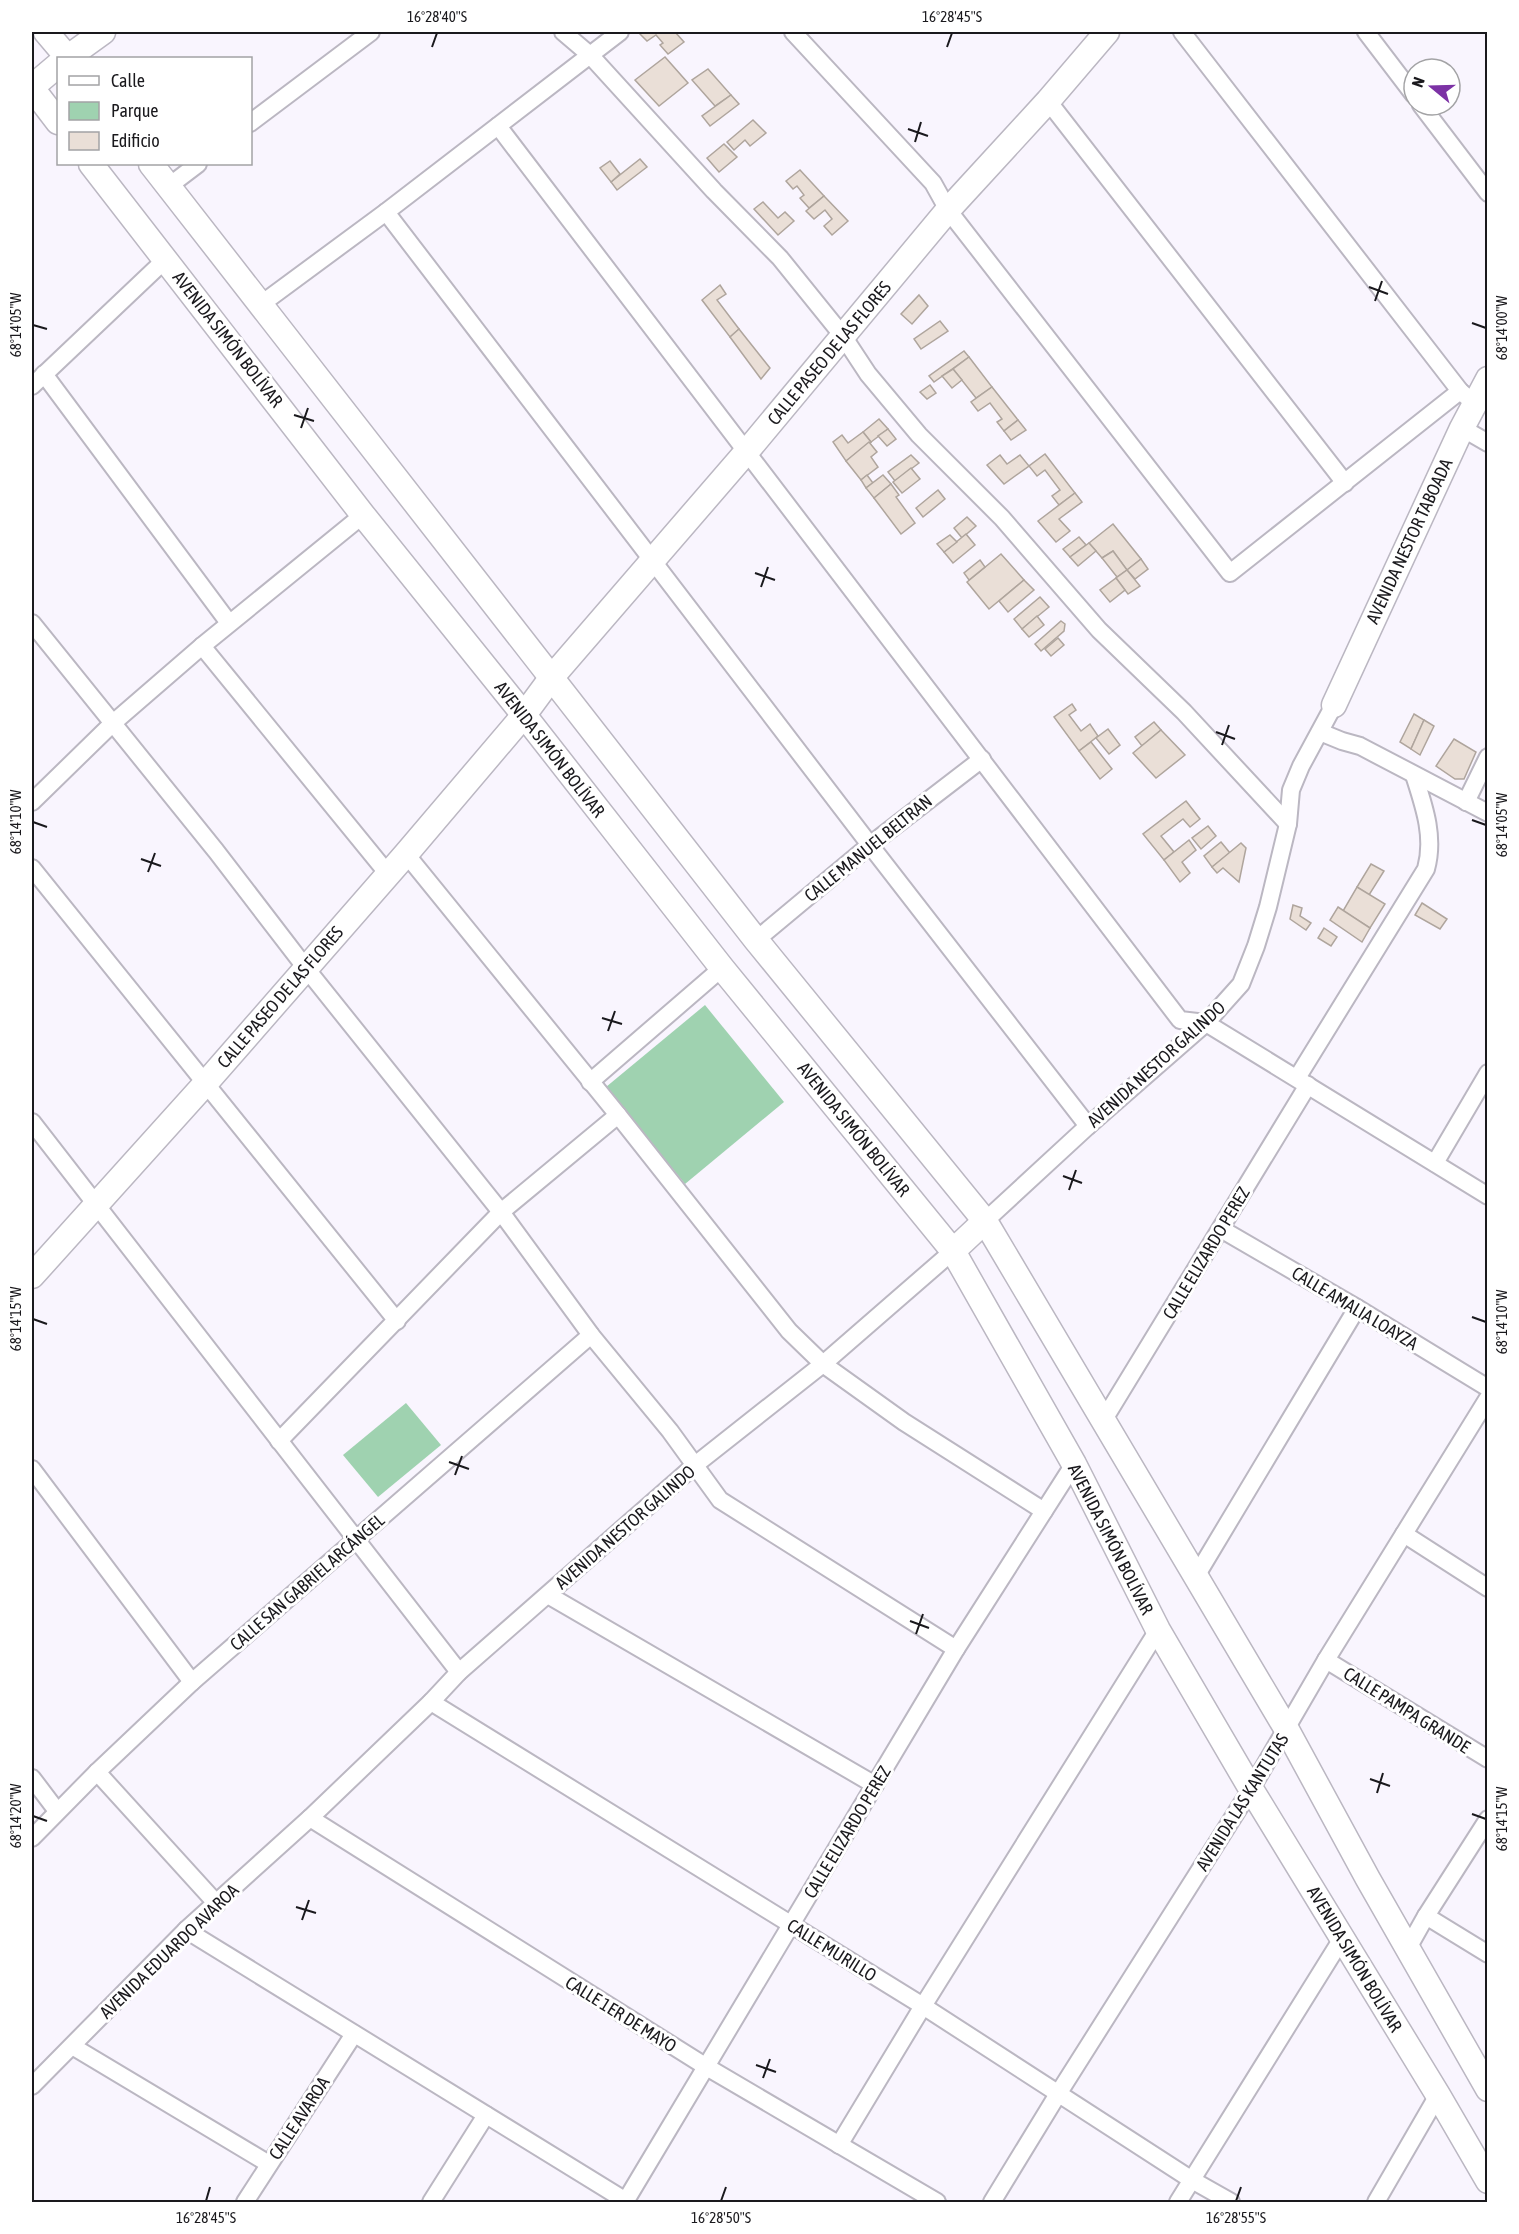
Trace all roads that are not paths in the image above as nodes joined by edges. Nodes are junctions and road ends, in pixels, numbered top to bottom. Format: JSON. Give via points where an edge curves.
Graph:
{"nodes":[{"id":1,"x":46,"y":32,"type":"edge"},
{"id":2,"x":103,"y":32,"type":"edge"},
{"id":3,"x":370,"y":32,"type":"edge"},
{"id":4,"x":563,"y":32,"type":"edge"},
{"id":5,"x":620,"y":32,"type":"edge"},
{"id":6,"x":793,"y":32,"type":"edge"},
{"id":7,"x":1107,"y":32,"type":"edge"},
{"id":8,"x":1182,"y":32,"type":"edge"},
{"id":9,"x":1366,"y":32,"type":"edge"},
{"id":10,"x":590,"y":55,"type":"junction"},
{"id":11,"x":67,"y":57,"type":"edge"},
{"id":12,"x":69,"y":57,"type":"edge"},
{"id":13,"x":57,"y":66,"type":"edge"},
{"id":14,"x":1402,"y":79,"type":"edge"},
{"id":15,"x":32,"y":87,"type":"edge"},
{"id":16,"x":1048,"y":101,"type":"junction"},
{"id":17,"x":1430,"y":117,"type":"edge"},
{"id":18,"x":57,"y":121,"type":"edge"},
{"id":19,"x":252,"y":121,"type":"edge"},
{"id":20,"x":498,"y":126,"type":"junction"},
{"id":21,"x":92,"y":165,"type":"edge"},
{"id":22,"x":152,"y":165,"type":"edge"},
{"id":23,"x":197,"y":165,"type":"edge"},
{"id":24,"x":169,"y":186,"type":"junction"},
{"id":25,"x":1488,"y":193,"type":"edge"},
{"id":26,"x":948,"y":210,"type":"junction"},
{"id":27,"x":386,"y":212,"type":"junction"},
{"id":28,"x":166,"y":259,"type":"junction"},
{"id":29,"x":260,"y":305,"type":"junction"},
{"id":30,"x":843,"y":336,"type":"junction"},
{"id":31,"x":44,"y":375,"type":"junction"},
{"id":32,"x":1488,"y":379,"type":"edge"},
{"id":33,"x":32,"y":387,"type":"edge"},
{"id":34,"x":1467,"y":397,"type":"junction"},
{"id":35,"x":1462,"y":428,"type":"junction"},
{"id":36,"x":1488,"y":443,"type":"edge"},
{"id":37,"x":748,"y":450,"type":"junction"},
{"id":38,"x":1345,"y":483,"type":"junction"},
{"id":39,"x":363,"y":515,"type":"junction"},
{"id":40,"x":652,"y":561,"type":"junction"},
{"id":41,"x":32,"y":623,"type":"edge"},
{"id":42,"x":228,"y":623,"type":"junction"},
{"id":43,"x":202,"y":645,"type":"junction"},
{"id":44,"x":552,"y":676,"type":"junction"},
{"id":45,"x":1334,"y":705,"type":"joint"},
{"id":46,"x":524,"y":715,"type":"junction"},
{"id":47,"x":113,"y":723,"type":"junction"},
{"id":48,"x":1320,"y":732,"type":"junction"},
{"id":49,"x":1488,"y":757,"type":"edge"},
{"id":50,"x":982,"y":759,"type":"junction"},
{"id":51,"x":1414,"y":775,"type":"junction"},
{"id":52,"x":32,"y":802,"type":"edge"},
{"id":53,"x":1466,"y":802,"type":"junction"},
{"id":54,"x":1488,"y":813,"type":"edge"},
{"id":55,"x":1288,"y":824,"type":"junction"},
{"id":56,"x":870,"y":845,"type":"junction"},
{"id":57,"x":406,"y":854,"type":"junction"},
{"id":58,"x":32,"y":868,"type":"edge"},
{"id":59,"x":388,"y":874,"type":"junction"},
{"id":60,"x":756,"y":940,"type":"junction"},
{"id":61,"x":305,"y":967,"type":"junction"},
{"id":62,"x":722,"y":968,"type":"junction"},
{"id":63,"x":1206,"y":1023,"type":"junction"},
{"id":64,"x":1488,"y":1073,"type":"edge"},
{"id":65,"x":590,"y":1082,"type":"junction"},
{"id":66,"x":1303,"y":1082,"type":"junction"},
{"id":67,"x":205,"y":1084,"type":"junction"},
{"id":68,"x":618,"y":1115,"type":"junction"},
{"id":69,"x":32,"y":1122,"type":"edge"},
{"id":70,"x":1088,"y":1126,"type":"junction"},
{"id":71,"x":1435,"y":1163,"type":"junction"},
{"id":72,"x":1488,"y":1196,"type":"edge"},
{"id":73,"x":96,"y":1203,"type":"junction"},
{"id":74,"x":501,"y":1212,"type":"junction"},
{"id":75,"x":985,"y":1221,"type":"junction"},
{"id":76,"x":1221,"y":1228,"type":"junction"},
{"id":77,"x":953,"y":1251,"type":"junction"},
{"id":78,"x":32,"y":1276,"type":"edge"},
{"id":79,"x":1357,"y":1308,"type":"junction"},
{"id":80,"x":397,"y":1321,"type":"junction"},
{"id":81,"x":591,"y":1335,"type":"junction"},
{"id":82,"x":823,"y":1364,"type":"junction"},
{"id":83,"x":1488,"y":1388,"type":"edge"},
{"id":84,"x":1488,"y":1398,"type":"edge"},
{"id":85,"x":1103,"y":1421,"type":"junction"},
{"id":86,"x":279,"y":1441,"type":"junction"},
{"id":87,"x":1074,"y":1464,"type":"junction"},
{"id":88,"x":695,"y":1465,"type":"junction"},
{"id":89,"x":32,"y":1469,"type":"edge"},
{"id":90,"x":1044,"y":1510,"type":"junction"},
{"id":91,"x":1404,"y":1534,"type":"junction"},
{"id":92,"x":356,"y":1539,"type":"junction"},
{"id":93,"x":1195,"y":1578,"type":"junction"},
{"id":94,"x":1488,"y":1588,"type":"edge"},
{"id":95,"x":548,"y":1595,"type":"junction"},
{"id":96,"x":1158,"y":1630,"type":"junction"},
{"id":97,"x":956,"y":1648,"type":"junction"},
{"id":98,"x":1326,"y":1660,"type":"junction"},
{"id":99,"x":459,"y":1672,"type":"junction"},
{"id":100,"x":192,"y":1682,"type":"junction"},
{"id":101,"x":431,"y":1702,"type":"junction"},
{"id":102,"x":1287,"y":1730,"type":"junction"},
{"id":103,"x":1488,"y":1759,"type":"edge"},
{"id":104,"x":97,"y":1772,"type":"junction"},
{"id":105,"x":32,"y":1779,"type":"edge"},
{"id":106,"x":875,"y":1785,"type":"junction"},
{"id":107,"x":1251,"y":1789,"type":"junction"},
{"id":108,"x":57,"y":1811,"type":"junction"},
{"id":109,"x":310,"y":1818,"type":"junction"},
{"id":110,"x":1488,"y":1819,"type":"edge"},
{"id":111,"x":32,"y":1838,"type":"edge"},
{"id":112,"x":217,"y":1904,"type":"junction"},
{"id":113,"x":1426,"y":1916,"type":"junction"},
{"id":114,"x":791,"y":1924,"type":"junction"},
{"id":115,"x":186,"y":1930,"type":"junction"},
{"id":116,"x":1343,"y":1937,"type":"junction"},
{"id":117,"x":1408,"y":1948,"type":"junction"},
{"id":118,"x":1488,"y":1954,"type":"edge"},
{"id":119,"x":923,"y":2006,"type":"junction"},
{"id":120,"x":354,"y":2034,"type":"junction"},
{"id":121,"x":72,"y":2046,"type":"junction"},
{"id":122,"x":705,"y":2066,"type":"junction"},
{"id":123,"x":32,"y":2086,"type":"edge"},
{"id":124,"x":1488,"y":2089,"type":"edge"},
{"id":125,"x":1058,"y":2094,"type":"junction"},
{"id":126,"x":1438,"y":2095,"type":"junction"},
{"id":127,"x":486,"y":2115,"type":"junction"},
{"id":128,"x":839,"y":2145,"type":"junction"},
{"id":129,"x":269,"y":2164,"type":"junction"},
{"id":130,"x":1192,"y":2180,"type":"junction"},
{"id":131,"x":1488,"y":2181,"type":"edge"},
{"id":132,"x":245,"y":2202,"type":"edge"},
{"id":133,"x":431,"y":2202,"type":"edge"},
{"id":134,"x":625,"y":2202,"type":"edge"},
{"id":135,"x":937,"y":2202,"type":"edge"},
{"id":136,"x":993,"y":2202,"type":"edge"},
{"id":137,"x":1178,"y":2202,"type":"edge"},
{"id":138,"x":1231,"y":2202,"type":"edge"},
{"id":139,"x":1376,"y":2202,"type":"edge"}],
"edges":[{"from":1,"to":11,"type":"street"},
{"from":2,"to":12,"type":"street"},
{"from":3,"to":19,"type":"street"},
{"from":4,"to":10,"type":"street"},
{"from":5,"to":10,"type":"street"},
{"from":6,"to":26,"type":"street","via":[[933,183]]},
{"from":7,"to":16,"type":"street","name":"CALLE PASEO DE LAS FLORES"},
{"from":8,"to":34,"type":"street"},
{"from":9,"to":14,"type":"street"},
{"from":10,"to":20,"type":"street"},
{"from":10,"to":30,"type":"street","via":[[780,258]]},
{"from":13,"to":15,"type":"street"},
{"from":15,"to":18,"type":"street"},
{"from":16,"to":26,"type":"street","name":"CALLE PASEO DE LAS FLORES"},
{"from":16,"to":38,"type":"street"},
{"from":17,"to":25,"type":"street"},
{"from":20,"to":27,"type":"street"},
{"from":20,"to":37,"type":"street"},
{"from":21,"to":28,"type":"street","name":"AVENIDA SIMÓN BOLÍVAR"},
{"from":22,"to":24,"type":"street"},
{"from":23,"to":24,"type":"street"},
{"from":24,"to":29,"type":"street"},
{"from":26,"to":30,"type":"street","name":"CALLE PASEO DE LAS FLORES"},
{"from":26,"to":38,"type":"street","via":[[1230,573]]},
{"from":27,"to":29,"type":"street"},
{"from":27,"to":40,"type":"street"},
{"from":28,"to":31,"type":"street"},
{"from":28,"to":39,"type":"street","name":"AVENIDA SIMÓN BOLÍVAR"},
{"from":29,"to":44,"type":"street"},
{"from":30,"to":37,"type":"street","name":"CALLE PASEO DE LAS FLORES"},
{"from":30,"to":55,"type":"street","via":[[868,374],[919,435],[1002,518],[1099,630],[1184,712]]},
{"from":31,"to":33,"type":"street"},
{"from":31,"to":42,"type":"street"},
{"from":32,"to":34,"type":"street","name":"AVENIDA NESTOR TABOADA"},
{"from":34,"to":35,"type":"street","name":"AVENIDA NESTOR TABOADA"},
{"from":34,"to":38,"type":"street"},
{"from":35,"to":36,"type":"street"},
{"from":35,"to":45,"type":"street","name":"AVENIDA NESTOR TABOADA"},
{"from":37,"to":40,"type":"street","name":"CALLE PASEO DE LAS FLORES"},
{"from":37,"to":50,"type":"street"},
{"from":39,"to":42,"type":"street"},
{"from":39,"to":46,"type":"street","name":"AVENIDA SIMÓN BOLÍVAR"},
{"from":40,"to":44,"type":"street","name":"CALLE PASEO DE LAS FLORES"},
{"from":40,"to":56,"type":"street"},
{"from":41,"to":47,"type":"street"},
{"from":42,"to":43,"type":"street"},
{"from":43,"to":47,"type":"street"},
{"from":43,"to":59,"type":"street"},
{"from":44,"to":46,"type":"street","name":"CALLE PASEO DE LAS FLORES"},
{"from":44,"to":60,"type":"street"},
{"from":45,"to":48,"type":"street","name":"AVENIDA NESTOR GALINDO"},
{"from":46,"to":57,"type":"street","name":"CALLE PASEO DE LAS FLORES"},
{"from":46,"to":62,"type":"street","name":"AVENIDA SIMÓN BOLÍVAR"},
{"from":47,"to":52,"type":"street"},
{"from":47,"to":61,"type":"street"},
{"from":48,"to":51,"type":"street","via":[[1360,746]]},
{"from":48,"to":55,"type":"street","name":"AVENIDA NESTOR GALINDO","via":[[1291,790]]},
{"from":49,"to":53,"type":"street"},
{"from":50,"to":56,"type":"street","name":"CALLE MANUEL BELTRAN"},
{"from":50,"to":63,"type":"street","via":[[1180,1020]]},
{"from":51,"to":53,"type":"street"},
{"from":51,"to":66,"type":"street","name":"CALLE ELIZARDO PEREZ","via":[[1430,841],[1426,869]]},
{"from":53,"to":54,"type":"street"},
{"from":55,"to":63,"type":"street","name":"AVENIDA NESTOR GALINDO","via":[[1268,907],[1241,984]]},
{"from":56,"to":60,"type":"street","name":"CALLE MANUEL BELTRAN"},
{"from":56,"to":70,"type":"street"},
{"from":57,"to":59,"type":"street","name":"CALLE PASEO DE LAS FLORES"},
{"from":57,"to":65,"type":"street"},
{"from":58,"to":67,"type":"street"},
{"from":59,"to":61,"type":"street","name":"CALLE PASEO DE LAS FLORES"},
{"from":60,"to":75,"type":"street"},
{"from":61,"to":67,"type":"street","name":"CALLE PASEO DE LAS FLORES"},
{"from":61,"to":74,"type":"street"},
{"from":62,"to":65,"type":"street"},
{"from":62,"to":77,"type":"street","name":"AVENIDA SIMÓN BOLÍVAR"},
{"from":63,"to":66,"type":"street"},
{"from":63,"to":70,"type":"street","name":"AVENIDA NESTOR GALINDO"},
{"from":64,"to":71,"type":"street"},
{"from":65,"to":68,"type":"street"},
{"from":66,"to":71,"type":"street"},
{"from":66,"to":76,"type":"street","name":"CALLE ELIZARDO PEREZ"},
{"from":67,"to":73,"type":"street","name":"CALLE PASEO DE LAS FLORES"},
{"from":67,"to":80,"type":"street"},
{"from":68,"to":74,"type":"street"},
{"from":68,"to":82,"type":"street","via":[[789,1331]]},
{"from":69,"to":73,"type":"street"},
{"from":70,"to":75,"type":"street","name":"AVENIDA NESTOR GALINDO"},
{"from":71,"to":72,"type":"street"},
{"from":73,"to":78,"type":"street","name":"CALLE PASEO DE LAS FLORES"},
{"from":73,"to":86,"type":"street"},
{"from":74,"to":80,"type":"street"},
{"from":74,"to":81,"type":"street"},
{"from":75,"to":77,"type":"street"},
{"from":75,"to":85,"type":"street"},
{"from":76,"to":79,"type":"street","name":"CALLE AMALIA LOAYZA"},
{"from":76,"to":85,"type":"street","name":"CALLE ELIZARDO PEREZ"},
{"from":77,"to":82,"type":"street","name":"AVENIDA NESTOR GALINDO"},
{"from":77,"to":87,"type":"street","name":"AVENIDA SIMÓN BOLÍVAR"},
{"from":79,"to":83,"type":"street","name":"CALLE AMALIA LOAYZA"},
{"from":79,"to":93,"type":"street"},
{"from":80,"to":86,"type":"street"},
{"from":81,"to":88,"type":"street"},
{"from":81,"to":92,"type":"street","name":"CALLE SAN GABRIEL ARCÁNGEL"},
{"from":82,"to":88,"type":"street","name":"AVENIDA NESTOR GALINDO"},
{"from":82,"to":90,"type":"street","via":[[904,1422]]},
{"from":84,"to":91,"type":"street","name":"AVENIDA LAS KANTUTAS"},
{"from":85,"to":93,"type":"street"},
{"from":86,"to":92,"type":"street"},
{"from":87,"to":90,"type":"street","name":"CALLE ELIZARDO PEREZ"},
{"from":87,"to":96,"type":"street","name":"AVENIDA SIMÓN BOLÍVAR"},
{"from":88,"to":95,"type":"street","name":"AVENIDA NESTOR GALINDO"},
{"from":88,"to":97,"type":"street","via":[[720,1500]]},
{"from":89,"to":100,"type":"street"},
{"from":90,"to":97,"type":"street","name":"CALLE ELIZARDO PEREZ"},
{"from":91,"to":94,"type":"street"},
{"from":91,"to":98,"type":"street","name":"AVENIDA LAS KANTUTAS"},
{"from":92,"to":99,"type":"street"},
{"from":92,"to":100,"type":"street","name":"CALLE SAN GABRIEL ARCÁNGEL"},
{"from":93,"to":102,"type":"street"},
{"from":95,"to":99,"type":"street","name":"AVENIDA NESTOR GALINDO"},
{"from":95,"to":106,"type":"street"},
{"from":96,"to":107,"type":"street","name":"AVENIDA SIMÓN BOLÍVAR"},
{"from":96,"to":119,"type":"street"},
{"from":97,"to":106,"type":"street","name":"CALLE ELIZARDO PEREZ"},
{"from":98,"to":102,"type":"street","name":"AVENIDA LAS KANTUTAS"},
{"from":98,"to":103,"type":"street","name":"CALLE PAMPA GRANDE"},
{"from":99,"to":101,"type":"street","name":"AVENIDA NESTOR GALINDO"},
{"from":100,"to":104,"type":"street","name":"CALLE SAN GABRIEL ARCÁNGEL"},
{"from":101,"to":109,"type":"street","name":"AVENIDA NESTOR GALINDO"},
{"from":101,"to":114,"type":"street","name":"CALLE MURILLO"},
{"from":102,"to":107,"type":"street","name":"AVENIDA LAS KANTUTAS"},
{"from":102,"to":117,"type":"street"},
{"from":104,"to":108,"type":"street","name":"CALLE SAN GABRIEL ARCÁNGEL"},
{"from":104,"to":112,"type":"street"},
{"from":105,"to":108,"type":"street"},
{"from":106,"to":114,"type":"street","name":"CALLE ELIZARDO PEREZ"},
{"from":107,"to":116,"type":"street","name":"AVENIDA SIMÓN BOLÍVAR"},
{"from":107,"to":125,"type":"street","name":"AVENIDA LAS KANTUTAS"},
{"from":108,"to":111,"type":"street","name":"CALLE SAN GABRIEL ARCÁNGEL"},
{"from":109,"to":112,"type":"street","name":"AVENIDA EDUARDO AVAROA"},
{"from":109,"to":122,"type":"street","name":"CALLE 1ER DE MAYO"},
{"from":110,"to":113,"type":"street"},
{"from":112,"to":115,"type":"street","name":"AVENIDA EDUARDO AVAROA"},
{"from":113,"to":117,"type":"street"},
{"from":113,"to":118,"type":"street"},
{"from":114,"to":119,"type":"street","name":"CALLE MURILLO"},
{"from":114,"to":122,"type":"street","name":"CALLE ELIZARDO PEREZ"},
{"from":115,"to":120,"type":"street"},
{"from":115,"to":121,"type":"street","name":"AVENIDA EDUARDO AVAROA"},
{"from":116,"to":126,"type":"street","name":"AVENIDA SIMÓN BOLÍVAR"},
{"from":116,"to":130,"type":"street"},
{"from":117,"to":124,"type":"street"},
{"from":119,"to":125,"type":"street","name":"CALLE MURILLO"},
{"from":119,"to":128,"type":"street"},
{"from":120,"to":127,"type":"street"},
{"from":120,"to":129,"type":"street","name":"CALLE AVAROA"},
{"from":121,"to":123,"type":"street","name":"AVENIDA EDUARDO AVAROA"},
{"from":121,"to":129,"type":"street"},
{"from":122,"to":128,"type":"street","name":"CALLE 1ER DE MAYO"},
{"from":122,"to":134,"type":"street","name":"CALLE ELIZARDO PEREZ"},
{"from":125,"to":130,"type":"street","name":"CALLE MURILLO"},
{"from":125,"to":136,"type":"street","name":"AVENIDA LAS KANTUTAS"},
{"from":126,"to":131,"type":"street","name":"AVENIDA SIMÓN BOLÍVAR"},
{"from":126,"to":139,"type":"street"},
{"from":127,"to":133,"type":"street"},
{"from":127,"to":134,"type":"street"},
{"from":128,"to":135,"type":"street","name":"CALLE 1ER DE MAYO"},
{"from":129,"to":132,"type":"street","name":"CALLE AVAROA"},
{"from":130,"to":137,"type":"street"},
{"from":130,"to":138,"type":"street","name":"CALLE MURILLO"}]}
